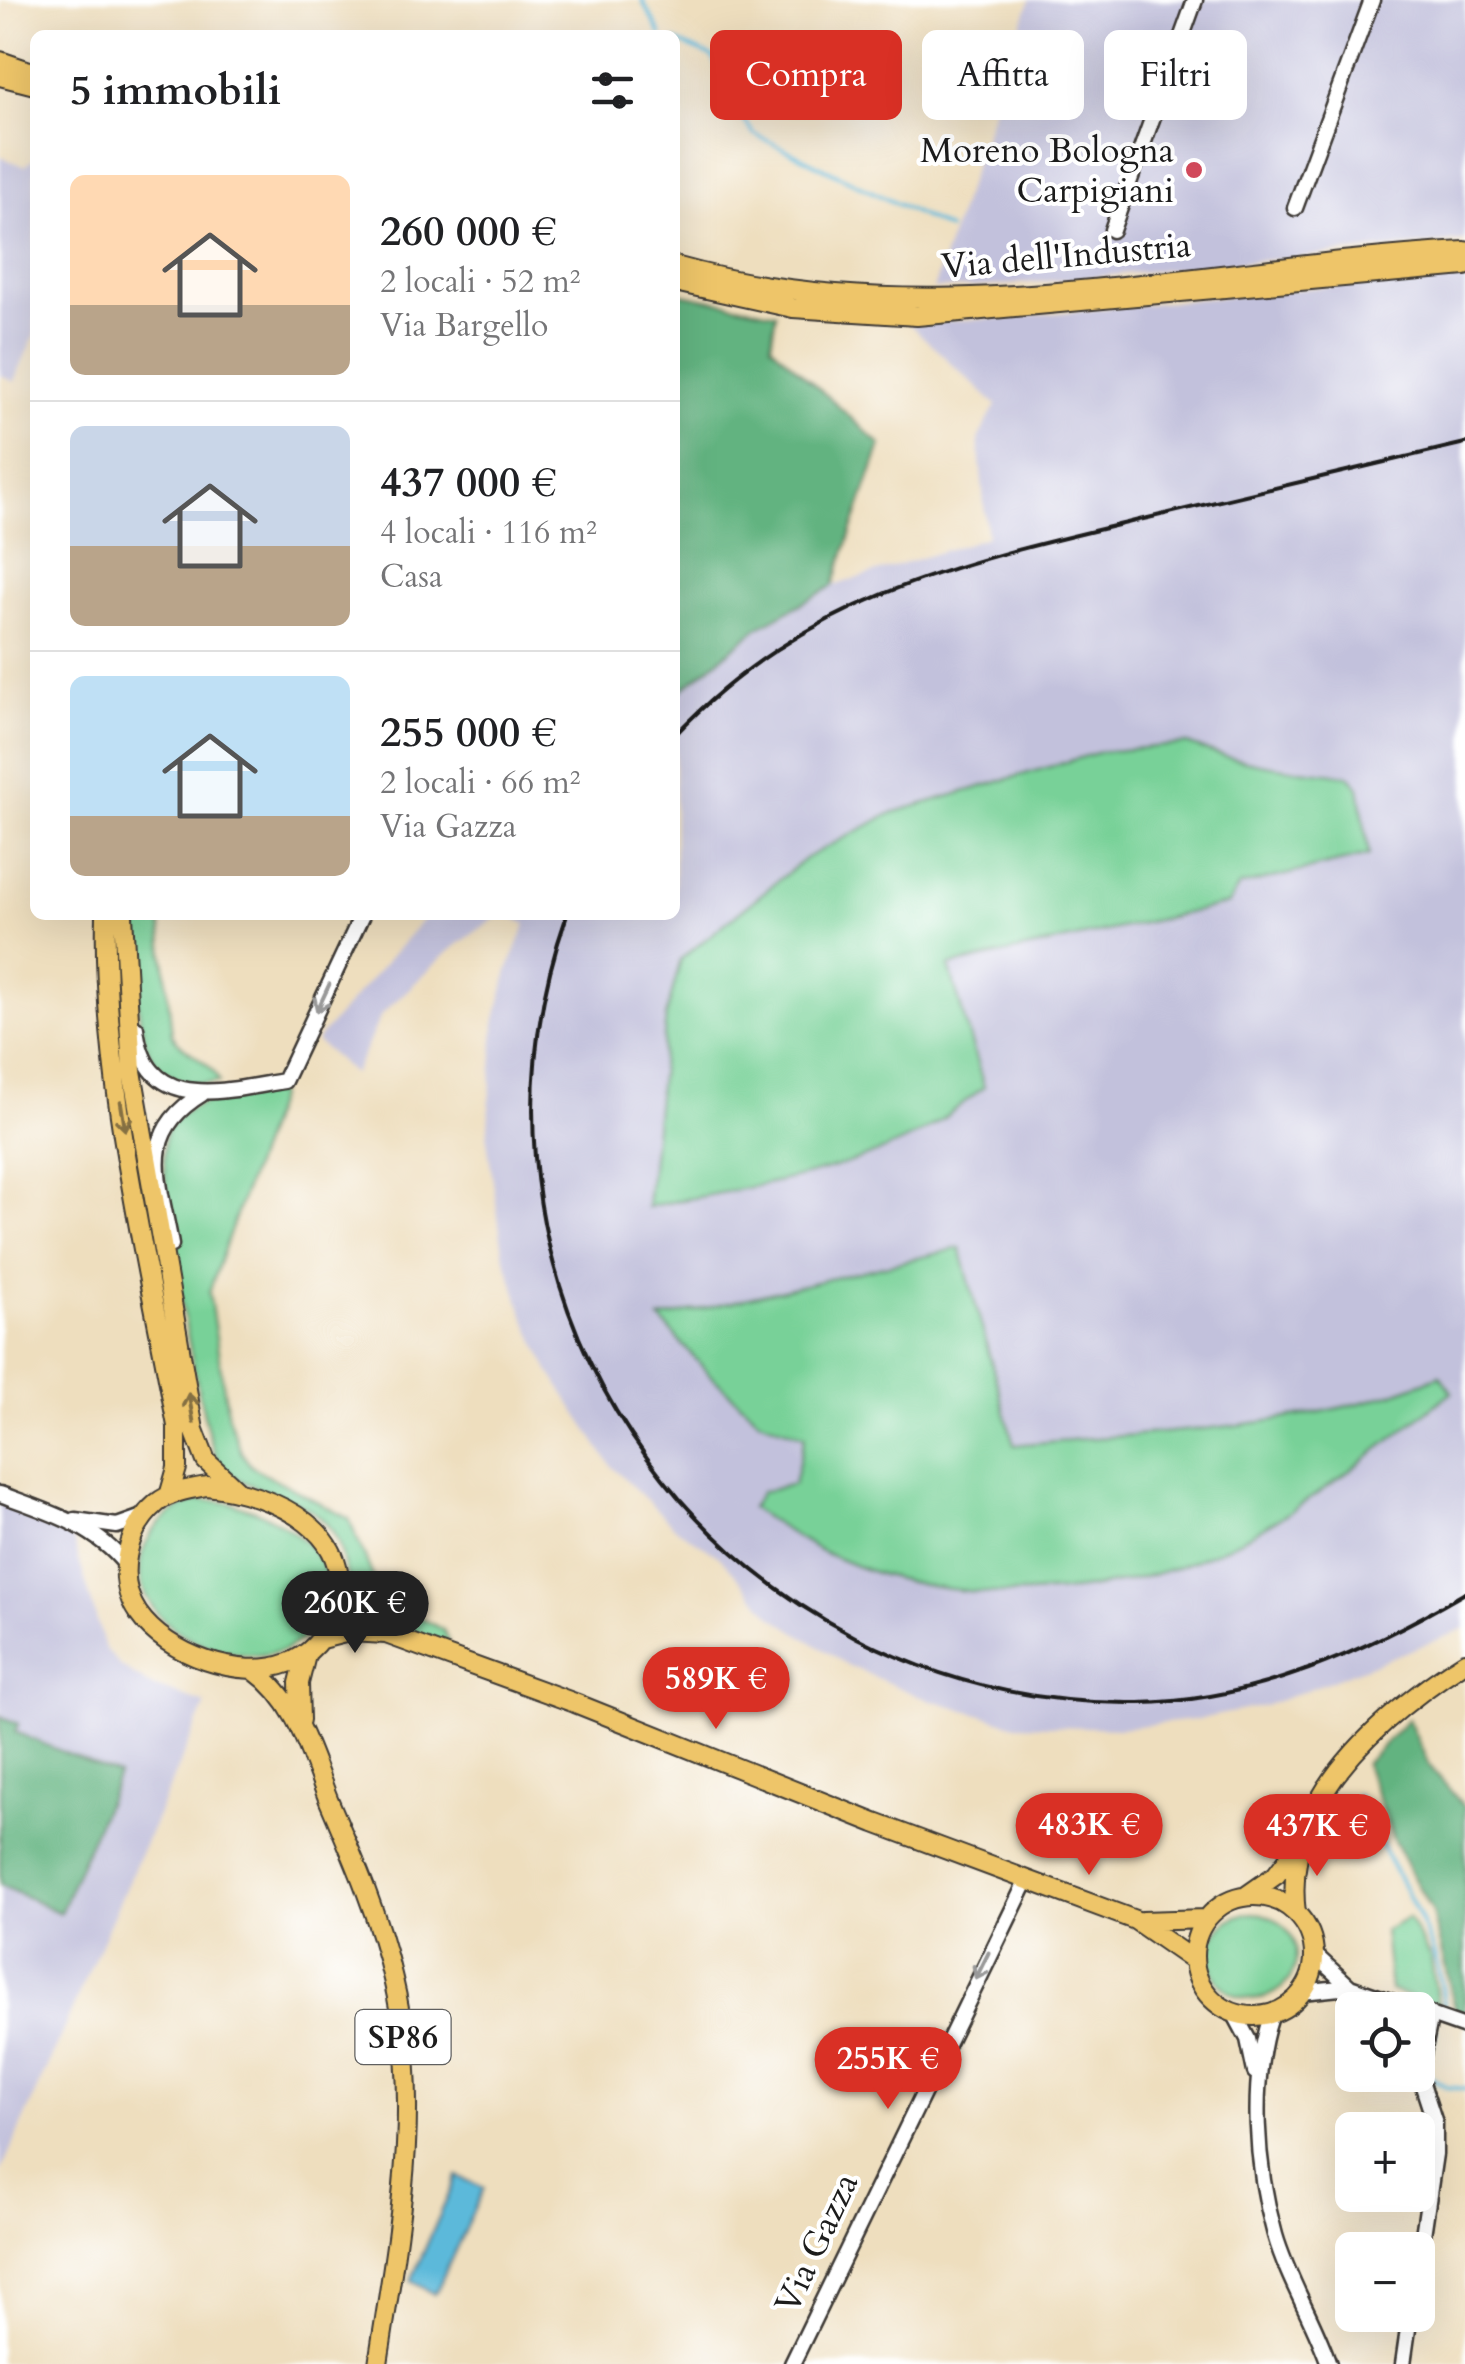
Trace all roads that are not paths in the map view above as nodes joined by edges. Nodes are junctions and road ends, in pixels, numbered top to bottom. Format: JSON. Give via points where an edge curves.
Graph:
{"nodes":[{"id":1,"x":1195,"y":0,"type":"edge"},
{"id":2,"x":1372,"y":0,"type":"edge"},
{"id":3,"x":0,"y":60,"type":"edge"},
{"id":4,"x":30,"y":72,"type":"edge"},
{"id":5,"x":0,"y":76,"type":"edge"},
{"id":6,"x":30,"y":83,"type":"edge"},
{"id":7,"x":1295,"y":208,"type":"dead end"},
{"id":8,"x":1112,"y":230,"type":"dead end"},
{"id":9,"x":1465,"y":243,"type":"edge"},
{"id":10,"x":1456,"y":252,"type":"edge"},
{"id":11,"x":1465,"y":266,"type":"edge"},
{"id":12,"x":680,"y":267,"type":"edge"},
{"id":13,"x":680,"y":283,"type":"edge"},
{"id":14,"x":106,"y":920,"type":"edge"},
{"id":15,"x":124,"y":920,"type":"edge"},
{"id":16,"x":126,"y":920,"type":"edge"},
{"id":17,"x":360,"y":920,"type":"edge"},
{"id":18,"x":202,"y":1094,"type":"junction"},
{"id":19,"x":168,"y":1280,"type":"junction"},
{"id":20,"x":236,"y":1489,"type":"junction"},
{"id":21,"x":0,"y":1494,"type":"edge"},
{"id":22,"x":169,"y":1496,"type":"junction"},
{"id":23,"x":145,"y":1516,"type":"junction"},
{"id":24,"x":64,"y":1518,"type":"junction"},
{"id":25,"x":126,"y":1565,"type":"junction"},
{"id":26,"x":340,"y":1582,"type":"junction"},
{"id":27,"x":386,"y":1634,"type":"junction"},
{"id":28,"x":320,"y":1639,"type":"junction"},
{"id":29,"x":306,"y":1655,"type":"junction"},
{"id":30,"x":1465,"y":1662,"type":"edge"},
{"id":31,"x":256,"y":1671,"type":"junction"},
{"id":32,"x":300,"y":1726,"type":"junction"},
{"id":33,"x":1300,"y":1843,"type":"junction"},
{"id":34,"x":1027,"y":1880,"type":"junction"},
{"id":35,"x":1246,"y":1896,"type":"junction"},
{"id":36,"x":1296,"y":1913,"type":"junction"},
{"id":37,"x":1206,"y":1919,"type":"junction"},
{"id":38,"x":1135,"y":1920,"type":"junction"},
{"id":39,"x":1314,"y":1954,"type":"junction"},
{"id":40,"x":1194,"y":1961,"type":"junction"},
{"id":41,"x":1350,"y":1986,"type":"junction"},
{"id":42,"x":1302,"y":1992,"type":"junction"},
{"id":43,"x":1367,"y":1992,"type":"edge"},
{"id":44,"x":1234,"y":2013,"type":"junction"},
{"id":45,"x":1272,"y":2014,"type":"junction"},
{"id":46,"x":1435,"y":2016,"type":"edge"},
{"id":47,"x":1465,"y":2027,"type":"edge"},
{"id":48,"x":1258,"y":2087,"type":"junction"},
{"id":49,"x":1425,"y":2092,"type":"edge"},
{"id":50,"x":1423,"y":2232,"type":"edge"},
{"id":51,"x":1408,"y":2332,"type":"edge"},
{"id":52,"x":378,"y":2364,"type":"edge"},
{"id":53,"x":792,"y":2364,"type":"edge"},
{"id":54,"x":1329,"y":2364,"type":"edge"},
{"id":55,"x":1403,"y":2364,"type":"edge"}],
"edges":[{"from":1,"to":8,"type":"street"},
{"from":2,"to":7,"type":"street"},
{"from":3,"to":4,"type":"main road"},
{"from":5,"to":6,"type":"main road"},
{"from":9,"to":10,"type":"street"},
{"from":10,"to":12,"type":"main road","name":"Via dell'Industria","via":[[920,301],[795,293]]},
{"from":11,"to":13,"type":"main road","name":"Via dell'Industria","via":[[917,316],[793,308]]},
{"from":14,"to":22,"type":"main road","one_way":true,"via":[[116,1068],[177,1426]]},
{"from":15,"to":19,"type":"main road","via":[[132,1070]]},
{"from":16,"to":18,"type":"street","via":[[142,1055],[164,1082]]},
{"from":17,"to":18,"type":"street","one_way":true,"via":[[284,1081]]},
{"from":18,"to":19,"type":"street","via":[[177,1110],[158,1142],[173,1260]]},
{"from":20,"to":19,"type":"main road","one_way":true,"via":[[215,1473],[200,1447]]},
{"from":20,"to":22,"type":"main road","via":[[207,1486]]},
{"from":20,"to":26,"type":"main road","via":[[306,1519],[327,1542]]},
{"from":21,"to":24,"type":"street"},
{"from":22,"to":23,"type":"main road"},
{"from":23,"to":24,"type":"street","via":[[116,1526]]},
{"from":23,"to":25,"type":"main road"},
{"from":24,"to":25,"type":"street","via":[[110,1545]]},
{"from":25,"to":31,"type":"main road","via":[[130,1598],[155,1631],[196,1656]]},
{"from":26,"to":27,"type":"main road"},
{"from":26,"to":28,"type":"main road"},
{"from":27,"to":28,"type":"main road"},
{"from":27,"to":34,"type":"main road"},
{"from":28,"to":29,"type":"main road"},
{"from":29,"to":31,"type":"main road"},
{"from":29,"to":32,"type":"main road","number":"SP86","via":[[298,1683]]},
{"from":30,"to":33,"type":"main road","via":[[1404,1704],[1358,1747],[1324,1792]]},
{"from":31,"to":32,"type":"main road","number":"SP86","via":[[278,1690]]},
{"from":32,"to":52,"type":"main road","number":"SP86","via":[[369,1896],[401,2021],[406,2174]]},
{"from":33,"to":35,"type":"main road","via":[[1276,1875]]},
{"from":33,"to":36,"type":"main road"},
{"from":34,"to":38,"type":"main road"},
{"from":34,"to":53,"type":"street","name":"Via Gazza","one_way":true},
{"from":35,"to":36,"type":"main road","via":[[1273,1899]]},
{"from":35,"to":37,"type":"main road"},
{"from":36,"to":39,"type":"main road"},
{"from":37,"to":38,"type":"main road"},
{"from":37,"to":40,"type":"main road"},
{"from":38,"to":40,"type":"main road"},
{"from":39,"to":41,"type":"street"},
{"from":39,"to":42,"type":"main road"},
{"from":40,"to":44,"type":"main road","via":[[1206,1993]]},
{"from":41,"to":42,"type":"street"},
{"from":41,"to":43,"type":"street"},
{"from":42,"to":45,"type":"main road"},
{"from":44,"to":45,"type":"main road"},
{"from":44,"to":48,"type":"street","via":[[1248,2039]]},
{"from":45,"to":48,"type":"street"},
{"from":46,"to":47,"type":"street"},
{"from":48,"to":54,"type":"street","via":[[1263,2179],[1276,2236]]},
{"from":49,"to":50,"type":"street","via":[[1435,2122]]},
{"from":51,"to":55,"type":"street"}]}
